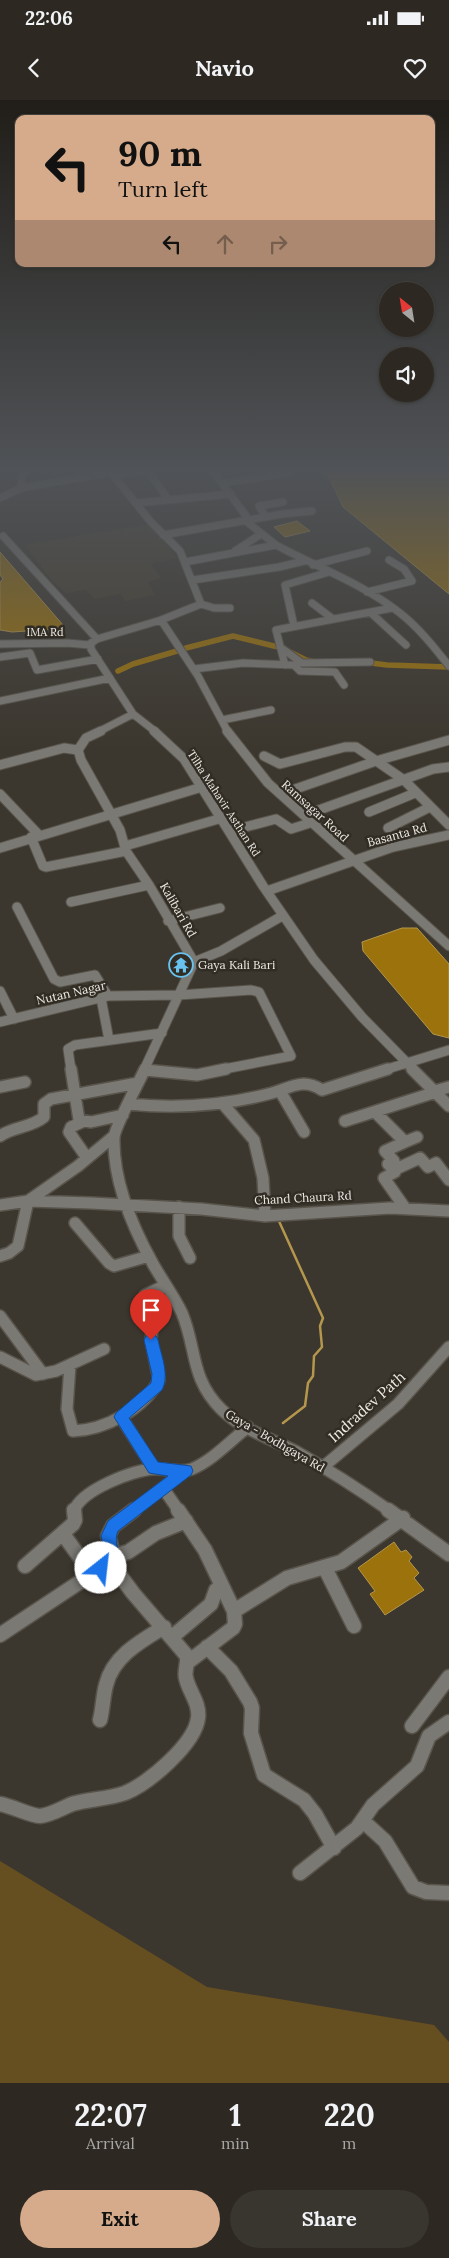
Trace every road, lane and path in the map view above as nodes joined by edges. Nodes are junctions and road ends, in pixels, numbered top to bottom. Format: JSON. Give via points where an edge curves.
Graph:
{"nodes":[{"id":1,"x":30,"y":564,"type":"edge"},
{"id":2,"x":186,"y":564,"type":"edge"},
{"id":3,"x":293,"y":564,"type":"edge"},
{"id":4,"x":309,"y":564,"type":"edge"},
{"id":5,"x":318,"y":564,"type":"edge"},
{"id":6,"x":395,"y":564,"type":"edge"},
{"id":7,"x":312,"y":565,"type":"junction"},
{"id":8,"x":329,"y":572,"type":"junction"},
{"id":9,"x":192,"y":580,"type":"junction"},
{"id":10,"x":367,"y":592,"type":"junction"},
{"id":11,"x":312,"y":603,"type":"dead end"},
{"id":12,"x":201,"y":604,"type":"junction"},
{"id":13,"x":230,"y":608,"type":"dead end"},
{"id":14,"x":392,"y":608,"type":"junction"},
{"id":15,"x":371,"y":613,"type":"junction"},
{"id":16,"x":333,"y":619,"type":"junction"},
{"id":17,"x":161,"y":620,"type":"junction"},
{"id":18,"x":294,"y":626,"type":"junction"},
{"id":19,"x":97,"y":639,"type":"junction"},
{"id":20,"x":0,"y":644,"type":"edge"},
{"id":21,"x":406,"y":645,"type":"dead end"},
{"id":22,"x":90,"y":646,"type":"junction"},
{"id":23,"x":280,"y":647,"type":"junction"},
{"id":24,"x":0,"y":657,"type":"edge"},
{"id":25,"x":98,"y":659,"type":"junction"},
{"id":26,"x":370,"y":662,"type":"dead end"},
{"id":27,"x":285,"y":665,"type":"junction"},
{"id":28,"x":449,"y":666,"type":"edge"},
{"id":29,"x":194,"y":669,"type":"junction"},
{"id":30,"x":110,"y":678,"type":"junction"},
{"id":31,"x":344,"y":686,"type":"dead end"},
{"id":32,"x":0,"y":701,"type":"edge"},
{"id":33,"x":271,"y":710,"type":"dead end"},
{"id":34,"x":133,"y":714,"type":"junction"},
{"id":35,"x":222,"y":720,"type":"junction"},
{"id":36,"x":449,"y":740,"type":"edge"},
{"id":37,"x":78,"y":750,"type":"junction"},
{"id":38,"x":264,"y":756,"type":"dead end"},
{"id":39,"x":376,"y":761,"type":"junction"},
{"id":40,"x":0,"y":766,"type":"edge"},
{"id":41,"x":449,"y":767,"type":"edge"},
{"id":42,"x":404,"y":780,"type":"junction"},
{"id":43,"x":202,"y":787,"type":"junction"},
{"id":44,"x":415,"y":793,"type":"junction"},
{"id":45,"x":0,"y":794,"type":"edge"},
{"id":46,"x":280,"y":794,"type":"junction"},
{"id":47,"x":430,"y":807,"type":"junction"},
{"id":48,"x":368,"y":812,"type":"dead end"},
{"id":49,"x":110,"y":814,"type":"junction"},
{"id":50,"x":305,"y":815,"type":"junction"},
{"id":51,"x":222,"y":818,"type":"junction"},
{"id":52,"x":312,"y":822,"type":"junction"},
{"id":53,"x":449,"y":825,"type":"edge"},
{"id":54,"x":388,"y":828,"type":"dead end"},
{"id":55,"x":230,"y":831,"type":"junction"},
{"id":56,"x":449,"y":834,"type":"edge"},
{"id":57,"x":35,"y":836,"type":"junction"},
{"id":58,"x":0,"y":848,"type":"edge"},
{"id":59,"x":125,"y":849,"type":"junction"},
{"id":60,"x":352,"y":860,"type":"junction"},
{"id":61,"x":149,"y":884,"type":"junction"},
{"id":62,"x":267,"y":891,"type":"junction"},
{"id":63,"x":71,"y":902,"type":"dead end"},
{"id":64,"x":16,"y":907,"type":"dead end"},
{"id":65,"x":220,"y":908,"type":"dead end"},
{"id":66,"x":282,"y":916,"type":"junction"},
{"id":67,"x":168,"y":921,"type":"junction"},
{"id":68,"x":449,"y":946,"type":"edge"},
{"id":69,"x":194,"y":962,"type":"junction"},
{"id":70,"x":0,"y":991,"type":"edge"},
{"id":71,"x":179,"y":995,"type":"junction"},
{"id":72,"x":105,"y":997,"type":"junction"},
{"id":73,"x":14,"y":1019,"type":"junction"},
{"id":74,"x":0,"y":1022,"type":"edge"},
{"id":75,"x":162,"y":1033,"type":"junction"},
{"id":76,"x":109,"y":1040,"type":"junction"},
{"id":77,"x":449,"y":1050,"type":"edge"},
{"id":78,"x":407,"y":1064,"type":"junction"},
{"id":79,"x":145,"y":1070,"type":"junction"},
{"id":80,"x":24,"y":1082,"type":"dead end"},
{"id":81,"x":138,"y":1083,"type":"junction"},
{"id":82,"x":0,"y":1087,"type":"edge"},
{"id":83,"x":449,"y":1087,"type":"edge"},
{"id":84,"x":280,"y":1091,"type":"junction"},
{"id":85,"x":435,"y":1092,"type":"junction"},
{"id":86,"x":74,"y":1095,"type":"junction"},
{"id":87,"x":128,"y":1104,"type":"junction"},
{"id":88,"x":223,"y":1104,"type":"junction"},
{"id":89,"x":449,"y":1106,"type":"edge"},
{"id":90,"x":374,"y":1112,"type":"junction"},
{"id":91,"x":123,"y":1115,"type":"junction"},
{"id":92,"x":345,"y":1121,"type":"dead end"},
{"id":93,"x":82,"y":1122,"type":"junction"},
{"id":94,"x":304,"y":1132,"type":"dead end"},
{"id":95,"x":0,"y":1136,"type":"edge"},
{"id":96,"x":114,"y":1136,"type":"junction"},
{"id":97,"x":418,"y":1137,"type":"dead end"},
{"id":98,"x":404,"y":1142,"type":"junction"},
{"id":99,"x":87,"y":1158,"type":"junction"},
{"id":100,"x":396,"y":1172,"type":"junction"},
{"id":101,"x":449,"y":1180,"type":"edge"},
{"id":102,"x":28,"y":1201,"type":"junction"},
{"id":103,"x":0,"y":1205,"type":"edge"},
{"id":104,"x":128,"y":1205,"type":"junction"},
{"id":105,"x":179,"y":1207,"type":"junction"},
{"id":106,"x":405,"y":1208,"type":"junction"},
{"id":107,"x":449,"y":1211,"type":"edge"},
{"id":108,"x":265,"y":1216,"type":"junction"},
{"id":109,"x":75,"y":1222,"type":"dead end"},
{"id":110,"x":0,"y":1256,"type":"edge"},
{"id":111,"x":149,"y":1256,"type":"junction"},
{"id":112,"x":190,"y":1258,"type":"dead end"},
{"id":113,"x":166,"y":1285,"type":"junction"},
{"id":114,"x":0,"y":1316,"type":"edge"},
{"id":115,"x":449,"y":1347,"type":"edge"},
{"id":116,"x":104,"y":1349,"type":"dead end"},
{"id":117,"x":0,"y":1357,"type":"edge"},
{"id":118,"x":70,"y":1365,"type":"junction"},
{"id":119,"x":43,"y":1374,"type":"junction"},
{"id":120,"x":121,"y":1417,"type":"junction"},
{"id":121,"x":248,"y":1427,"type":"junction"},
{"id":122,"x":323,"y":1467,"type":"junction"},
{"id":123,"x":154,"y":1469,"type":"junction"},
{"id":124,"x":186,"y":1471,"type":"junction"},
{"id":125,"x":163,"y":1488,"type":"junction"},
{"id":126,"x":403,"y":1518,"type":"junction"},
{"id":127,"x":186,"y":1521,"type":"junction"},
{"id":128,"x":64,"y":1534,"type":"junction"},
{"id":129,"x":449,"y":1554,"type":"edge"},
{"id":130,"x":112,"y":1559,"type":"junction"},
{"id":131,"x":25,"y":1566,"type":"dead end"},
{"id":132,"x":325,"y":1568,"type":"junction"},
{"id":133,"x":92,"y":1574,"type":"junction"},
{"id":134,"x":222,"y":1586,"type":"junction"},
{"id":135,"x":234,"y":1611,"type":"junction"},
{"id":136,"x":354,"y":1626,"type":"dead end"},
{"id":137,"x":168,"y":1632,"type":"junction"},
{"id":138,"x":0,"y":1635,"type":"edge"},
{"id":139,"x":207,"y":1647,"type":"junction"},
{"id":140,"x":188,"y":1662,"type":"junction"},
{"id":141,"x":449,"y":1678,"type":"edge"},
{"id":142,"x":100,"y":1720,"type":"dead end"},
{"id":143,"x":449,"y":1722,"type":"edge"},
{"id":144,"x":412,"y":1726,"type":"dead end"},
{"id":145,"x":0,"y":1804,"type":"edge"},
{"id":146,"x":363,"y":1821,"type":"junction"},
{"id":147,"x":334,"y":1848,"type":"junction"},
{"id":148,"x":300,"y":1873,"type":"dead end"},
{"id":149,"x":449,"y":1893,"type":"edge"}],
"edges":[{"from":1,"to":19,"type":"street"},
{"from":2,"to":9,"type":"street"},
{"from":3,"to":9,"type":"street"},
{"from":4,"to":7,"type":"street"},
{"from":5,"to":7,"type":"street"},
{"from":6,"to":10,"type":"street","via":[[404,569],[411,582]]},
{"from":7,"to":8,"type":"street"},
{"from":8,"to":10,"type":"street"},
{"from":8,"to":18,"type":"street","via":[[285,585]]},
{"from":9,"to":12,"type":"street"},
{"from":10,"to":14,"type":"street"},
{"from":11,"to":16,"type":"street"},
{"from":12,"to":13,"type":"street"},
{"from":12,"to":17,"type":"street"},
{"from":14,"to":15,"type":"street"},
{"from":14,"to":28,"type":"street","via":[[429,640]]},
{"from":15,"to":16,"type":"street"},
{"from":15,"to":21,"type":"street"},
{"from":16,"to":18,"type":"street"},
{"from":17,"to":19,"type":"street"},
{"from":17,"to":29,"type":"street","name":"Ramsagar Road"},
{"from":18,"to":23,"type":"street","via":[[276,630]]},
{"from":19,"to":22,"type":"street"},
{"from":20,"to":22,"type":"street","name":"IMA Rd","via":[[74,643]]},
{"from":22,"to":25,"type":"street","name":"Tilha Mahavir Asthan Rd"},
{"from":23,"to":26,"type":"street","via":[[302,663]]},
{"from":23,"to":27,"type":"street"},
{"from":24,"to":25,"type":"street","via":[[30,653],[37,670]]},
{"from":25,"to":30,"type":"street","name":"Tilha Mahavir Asthan Rd"},
{"from":27,"to":29,"type":"street","via":[[243,663]]},
{"from":27,"to":31,"type":"street","via":[[296,666],[300,671],[334,672]]},
{"from":29,"to":35,"type":"street","name":"Ramsagar Road"},
{"from":30,"to":32,"type":"street"},
{"from":30,"to":34,"type":"street","name":"Tilha Mahavir Asthan Rd"},
{"from":33,"to":35,"type":"street"},
{"from":34,"to":37,"type":"street","via":[[86,738]]},
{"from":34,"to":43,"type":"street","name":"Tilha Mahavir Asthan Rd","via":[[175,748]]},
{"from":35,"to":46,"type":"street","name":"Ramsagar Road","via":[[236,744]]},
{"from":36,"to":39,"type":"street"},
{"from":37,"to":40,"type":"street","via":[[64,748]]},
{"from":37,"to":49,"type":"street","name":"Kalibari Rd"},
{"from":38,"to":39,"type":"street","via":[[280,764],[353,746]]},
{"from":39,"to":42,"type":"street"},
{"from":39,"to":46,"type":"street"},
{"from":41,"to":42,"type":"street","via":[[433,769]]},
{"from":42,"to":44,"type":"street"},
{"from":42,"to":50,"type":"street"},
{"from":43,"to":49,"type":"street"},
{"from":43,"to":51,"type":"street","name":"Tilha Mahavir Asthan Rd"},
{"from":44,"to":47,"type":"street"},
{"from":44,"to":48,"type":"street"},
{"from":45,"to":57,"type":"street"},
{"from":46,"to":50,"type":"street","name":"Ramsagar Road"},
{"from":47,"to":53,"type":"street"},
{"from":47,"to":54,"type":"street"},
{"from":49,"to":57,"type":"street"},
{"from":49,"to":59,"type":"street","name":"Kalibari Rd","via":[[120,830]]},
{"from":50,"to":52,"type":"street","name":"Ramsagar Road"},
{"from":51,"to":55,"type":"street","name":"Tilha Mahavir Asthan Rd"},
{"from":51,"to":59,"type":"street"},
{"from":52,"to":55,"type":"street","via":[[291,829],[276,819]]},
{"from":52,"to":60,"type":"street","name":"Ramsagar Road"},
{"from":55,"to":62,"type":"street","name":"Tilha Mahavir Asthan Rd"},
{"from":56,"to":60,"type":"street","name":"Basanta Rd"},
{"from":57,"to":58,"type":"street"},
{"from":57,"to":59,"type":"street","via":[[46,867]]},
{"from":59,"to":61,"type":"street","name":"Kalibari Rd"},
{"from":60,"to":62,"type":"street","name":"Basanta Rd"},
{"from":60,"to":68,"type":"street","name":"Ramsagar Road"},
{"from":61,"to":63,"type":"street"},
{"from":61,"to":67,"type":"street","name":"Kalibari Rd"},
{"from":62,"to":66,"type":"street","name":"Tilha Mahavir Asthan Rd"},
{"from":64,"to":72,"type":"street","via":[[54,979],[60,982],[95,975]]},
{"from":65,"to":67,"type":"street"},
{"from":66,"to":69,"type":"street","via":[[221,951]]},
{"from":66,"to":78,"type":"street","name":"Tilha Mahavir Asthan Rd","via":[[348,1001]]},
{"from":67,"to":69,"type":"street","name":"Kalibari Rd"},
{"from":69,"to":71,"type":"street"},
{"from":70,"to":73,"type":"street"},
{"from":71,"to":72,"type":"street","name":"Nutan Nagar"},
{"from":71,"to":75,"type":"street"},
{"from":71,"to":79,"type":"street","name":"Nutan Nagar","via":[[259,992],[291,1056],[197,1075]]},
{"from":72,"to":73,"type":"street","name":"Nutan Nagar"},
{"from":72,"to":76,"type":"street"},
{"from":73,"to":74,"type":"street","name":"Nutan Nagar"},
{"from":75,"to":76,"type":"street"},
{"from":75,"to":79,"type":"street"},
{"from":76,"to":86,"type":"street","via":[[70,1047]]},
{"from":77,"to":78,"type":"street"},
{"from":78,"to":84,"type":"street","via":[[327,1089],[307,1083]]},
{"from":78,"to":85,"type":"street","name":"Tilha Mahavir Asthan Rd"},
{"from":79,"to":81,"type":"street"},
{"from":80,"to":82,"type":"street"},
{"from":81,"to":86,"type":"street"},
{"from":81,"to":87,"type":"street"},
{"from":83,"to":85,"type":"street"},
{"from":84,"to":88,"type":"street"},
{"from":84,"to":94,"type":"street"},
{"from":85,"to":89,"type":"street","name":"Tilha Mahavir Asthan Rd"},
{"from":85,"to":90,"type":"street"},
{"from":86,"to":93,"type":"street"},
{"from":86,"to":95,"type":"street","via":[[47,1101],[44,1117],[39,1121],[11,1129]]},
{"from":87,"to":88,"type":"street","via":[[172,1108]]},
{"from":87,"to":91,"type":"street"},
{"from":88,"to":108,"type":"street","via":[[254,1140],[263,1178]]},
{"from":90,"to":92,"type":"street"},
{"from":90,"to":98,"type":"street"},
{"from":91,"to":93,"type":"street"},
{"from":91,"to":96,"type":"street"},
{"from":93,"to":99,"type":"street","via":[[71,1127],[69,1132]]},
{"from":96,"to":99,"type":"street"},
{"from":96,"to":104,"type":"street","via":[[114,1154]]},
{"from":97,"to":98,"type":"street"},
{"from":98,"to":100,"type":"street","via":[[381,1153],[394,1161],[388,1164]]},
{"from":99,"to":102,"type":"street"},
{"from":100,"to":101,"type":"street","via":[[396,1169],[420,1158],[428,1167],[436,1163]]},
{"from":100,"to":106,"type":"street","via":[[384,1178]]},
{"from":102,"to":103,"type":"street"},
{"from":102,"to":104,"type":"street"},
{"from":102,"to":110,"type":"street","via":[[18,1246]]},
{"from":104,"to":105,"type":"street","name":"Chand Chaura Rd"},
{"from":104,"to":111,"type":"street","name":"Gaya - Bodhgaya Rd"},
{"from":105,"to":108,"type":"street","name":"Chand Chaura Rd"},
{"from":105,"to":112,"type":"street","via":[[180,1236]]},
{"from":106,"to":107,"type":"street","name":"Chand Chaura Rd"},
{"from":106,"to":108,"type":"street","name":"Chand Chaura Rd"},
{"from":109,"to":111,"type":"street","via":[[108,1263],[114,1266]]},
{"from":111,"to":113,"type":"street","name":"Gaya - Bodhgaya Rd"},
{"from":113,"to":120,"type":"street","via":[[144,1298],[153,1323],[151,1340],[159,1374],[158,1385]]},
{"from":113,"to":121,"type":"street","name":"Gaya - Bodhgaya Rd","via":[[182,1314],[192,1360],[204,1389],[224,1412]]},
{"from":114,"to":119,"type":"street"},
{"from":115,"to":122,"type":"street","name":"Indradev Path","via":[[398,1404]]},
{"from":116,"to":118,"type":"street"},
{"from":117,"to":119,"type":"street","via":[[31,1374]]},
{"from":118,"to":119,"type":"street"},
{"from":118,"to":120,"type":"street","via":[[67,1402],[73,1431]]},
{"from":120,"to":123,"type":"street"},
{"from":121,"to":122,"type":"street","name":"Gaya - Bodhgaya Rd"},
{"from":121,"to":124,"type":"street","via":[[205,1461]]},
{"from":122,"to":126,"type":"street","name":"Gaya - Bodhgaya Rd"},
{"from":123,"to":124,"type":"street"},
{"from":123,"to":128,"type":"street","via":[[130,1475],[88,1495],[74,1509],[75,1520]]},
{"from":124,"to":125,"type":"street"},
{"from":125,"to":127,"type":"street"},
{"from":125,"to":130,"type":"street","via":[[113,1526],[108,1536]]},
{"from":126,"to":129,"type":"street","name":"Gaya - Bodhgaya Rd"},
{"from":126,"to":132,"type":"street","via":[[341,1562]]},
{"from":127,"to":130,"type":"street","via":[[156,1533]]},
{"from":127,"to":134,"type":"street","via":[[205,1550]]},
{"from":128,"to":131,"type":"street"},
{"from":128,"to":133,"type":"street"},
{"from":130,"to":133,"type":"street"},
{"from":130,"to":137,"type":"street","via":[[133,1594]]},
{"from":132,"to":135,"type":"street","via":[[287,1578]]},
{"from":132,"to":136,"type":"street"},
{"from":133,"to":138,"type":"street"},
{"from":134,"to":135,"type":"street"},
{"from":134,"to":137,"type":"street","via":[[216,1590],[211,1604]]},
{"from":135,"to":139,"type":"street","via":[[233,1628]]},
{"from":137,"to":140,"type":"street"},
{"from":137,"to":142,"type":"street","via":[[130,1651],[111,1671]]},
{"from":139,"to":140,"type":"street"},
{"from":139,"to":147,"type":"street","via":[[231,1671],[250,1702],[251,1733],[264,1775],[304,1800],[316,1814]]},
{"from":140,"to":145,"type":"street","via":[[185,1677],[198,1709],[196,1725],[172,1758],[150,1779],[125,1793],[73,1804],[46,1815],[37,1816]]},
{"from":141,"to":144,"type":"street"},
{"from":143,"to":146,"type":"street","via":[[430,1735],[417,1766],[373,1805]]},
{"from":146,"to":147,"type":"street"},
{"from":146,"to":149,"type":"street","via":[[385,1841],[413,1887],[426,1892]]},
{"from":147,"to":148,"type":"street"}]}
